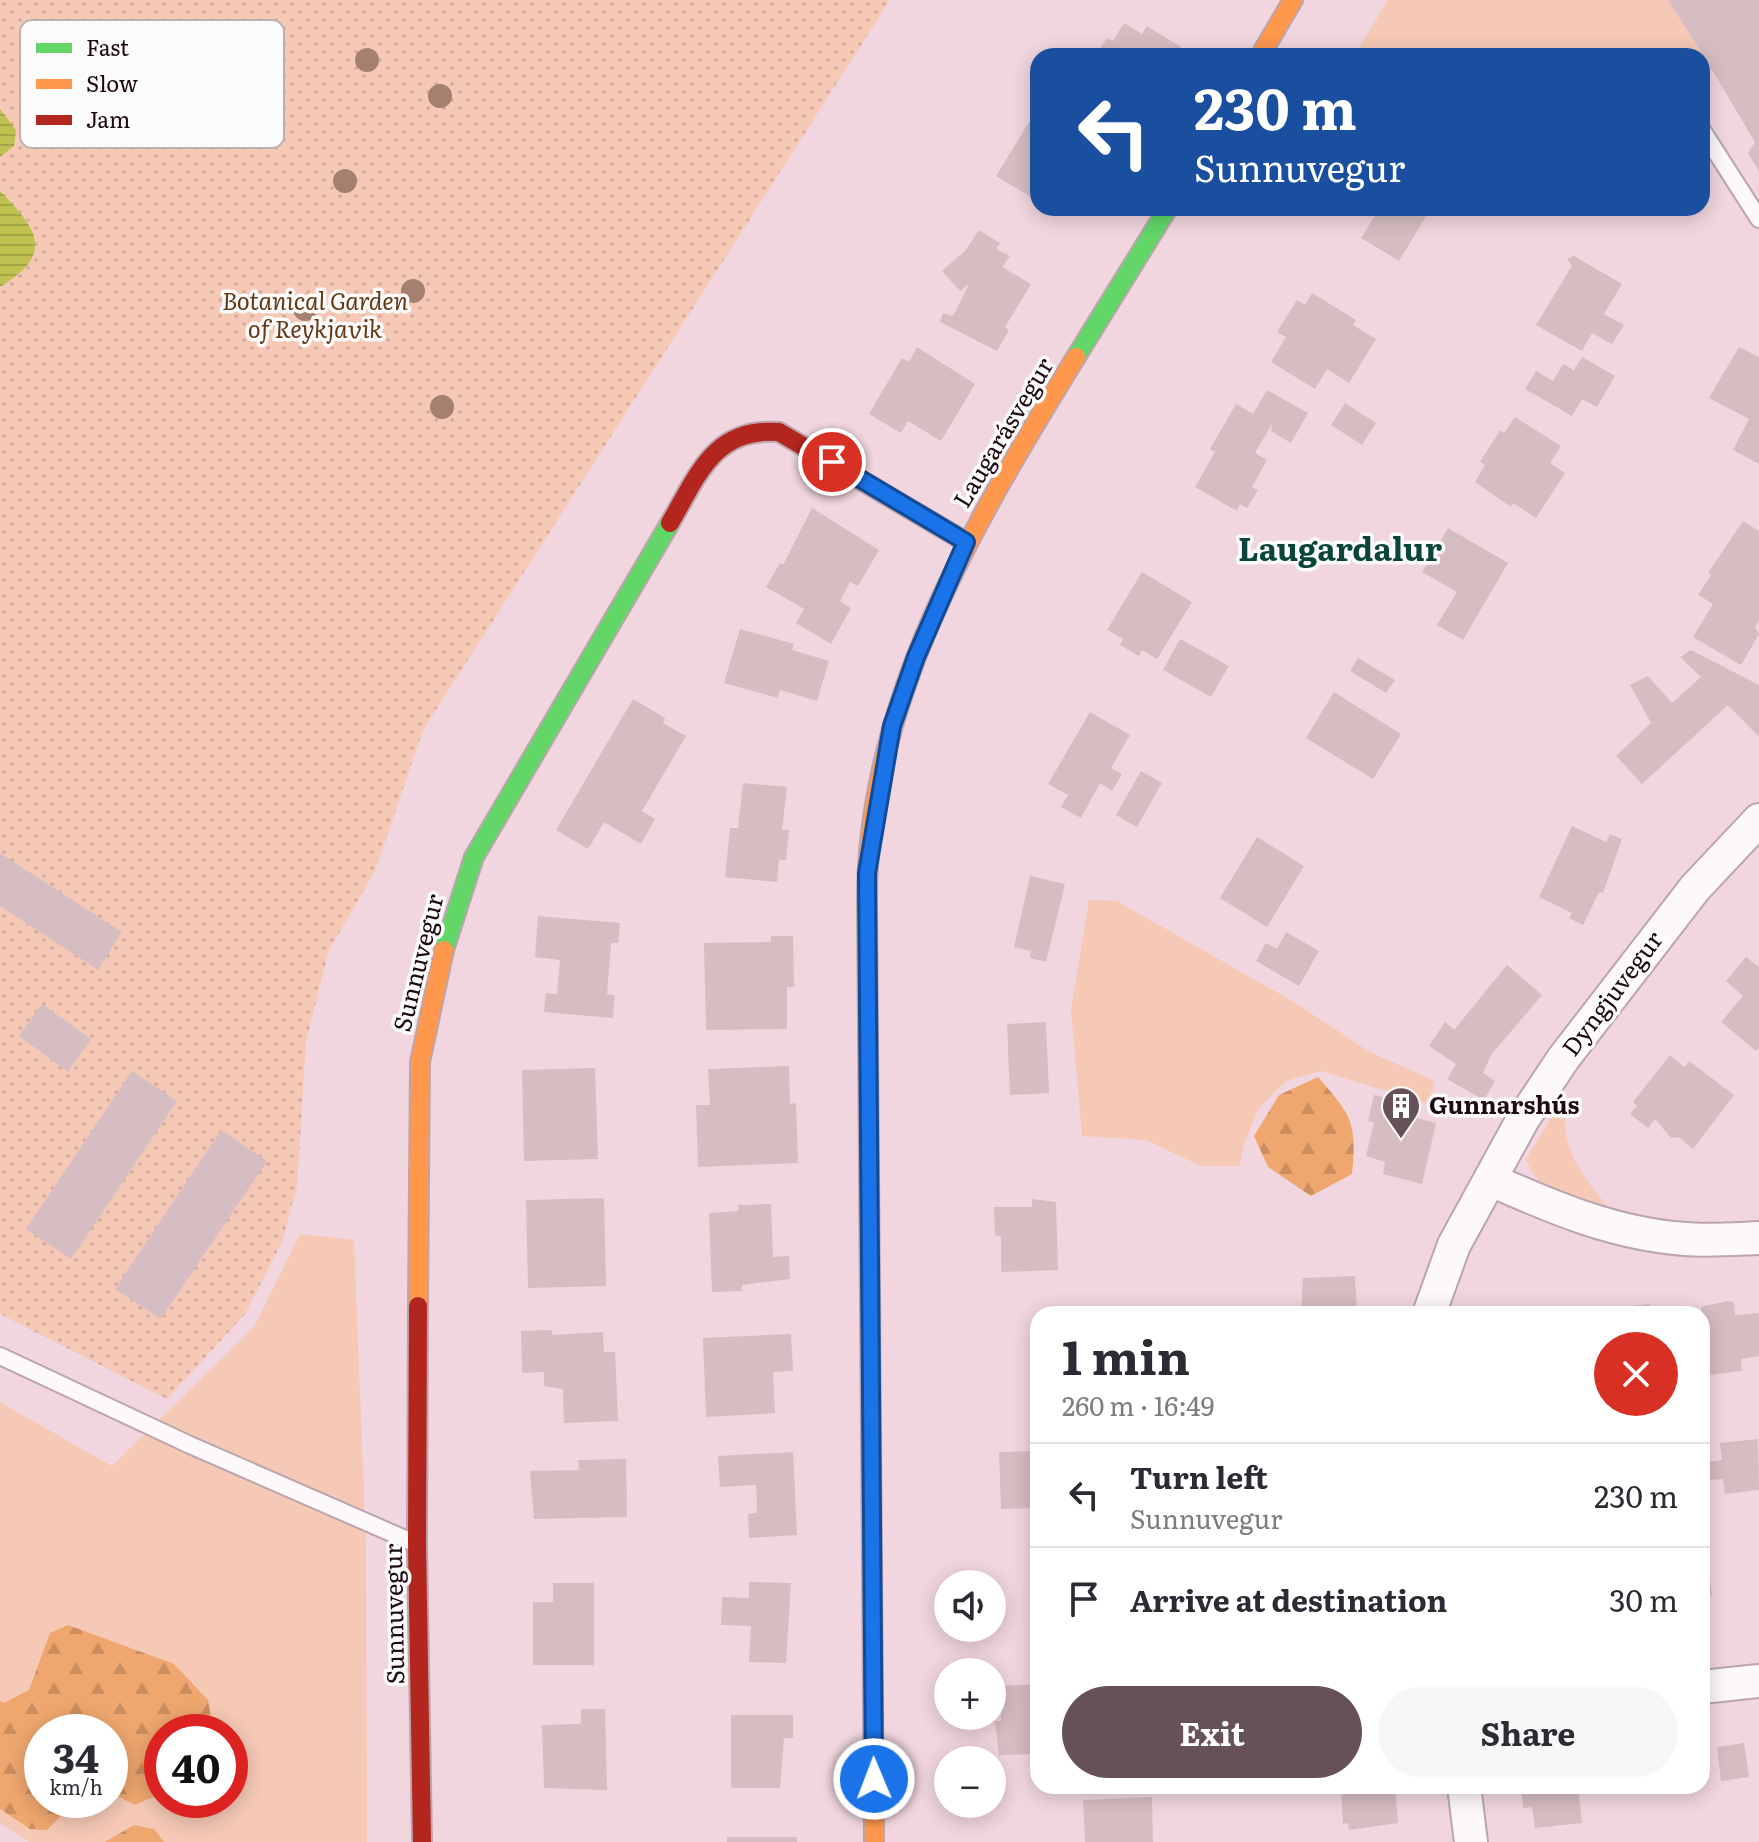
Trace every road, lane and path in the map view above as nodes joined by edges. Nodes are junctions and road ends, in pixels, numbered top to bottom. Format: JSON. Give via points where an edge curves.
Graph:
{"nodes":[{"id":1,"x":1293,"y":0,"type":"edge"},
{"id":2,"x":1265,"y":48,"type":"edge"},
{"id":3,"x":1710,"y":142,"type":"edge"},
{"id":4,"x":1163,"y":216,"type":"edge"},
{"id":5,"x":1759,"y":219,"type":"edge"},
{"id":6,"x":966,"y":542,"type":"junction"},
{"id":7,"x":1759,"y":820,"type":"edge"},
{"id":8,"x":1491,"y":1180,"type":"junction"},
{"id":9,"x":1759,"y":1238,"type":"edge"},
{"id":10,"x":1432,"y":1306,"type":"edge"},
{"id":11,"x":0,"y":1356,"type":"edge"},
{"id":12,"x":417,"y":1544,"type":"junction"},
{"id":13,"x":1759,"y":1681,"type":"edge"},
{"id":14,"x":1710,"y":1686,"type":"edge"},
{"id":15,"x":1465,"y":1794,"type":"edge"},
{"id":16,"x":422,"y":1842,"type":"edge"},
{"id":17,"x":874,"y":1842,"type":"edge"},
{"id":18,"x":1471,"y":1842,"type":"edge"}],
"edges":[{"from":1,"to":2,"type":"street"},
{"from":3,"to":5,"type":"lane"},
{"from":4,"to":6,"type":"street","name":"Laugarásvegur"},
{"from":6,"to":12,"type":"street","name":"Sunnuvegur","via":[[779,432],[752,429],[733,437],[709,456],[480,846],[446,940],[420,1062]]},
{"from":6,"to":17,"type":"street","name":"Laugarásvegur","via":[[892,726],[867,873]]},
{"from":7,"to":8,"type":"street","name":"Dyngjuvegur","via":[[1695,888],[1563,1059]]},
{"from":8,"to":9,"type":"street","via":[[1571,1216],[1623,1230],[1685,1240]]},
{"from":8,"to":10,"type":"street","name":"Dyngjuvegur","via":[[1454,1245]]},
{"from":11,"to":12,"type":"lane"},
{"from":12,"to":16,"type":"street","name":"Sunnuvegur"},
{"from":13,"to":14,"type":"street"},
{"from":15,"to":18,"type":"street"}]}
